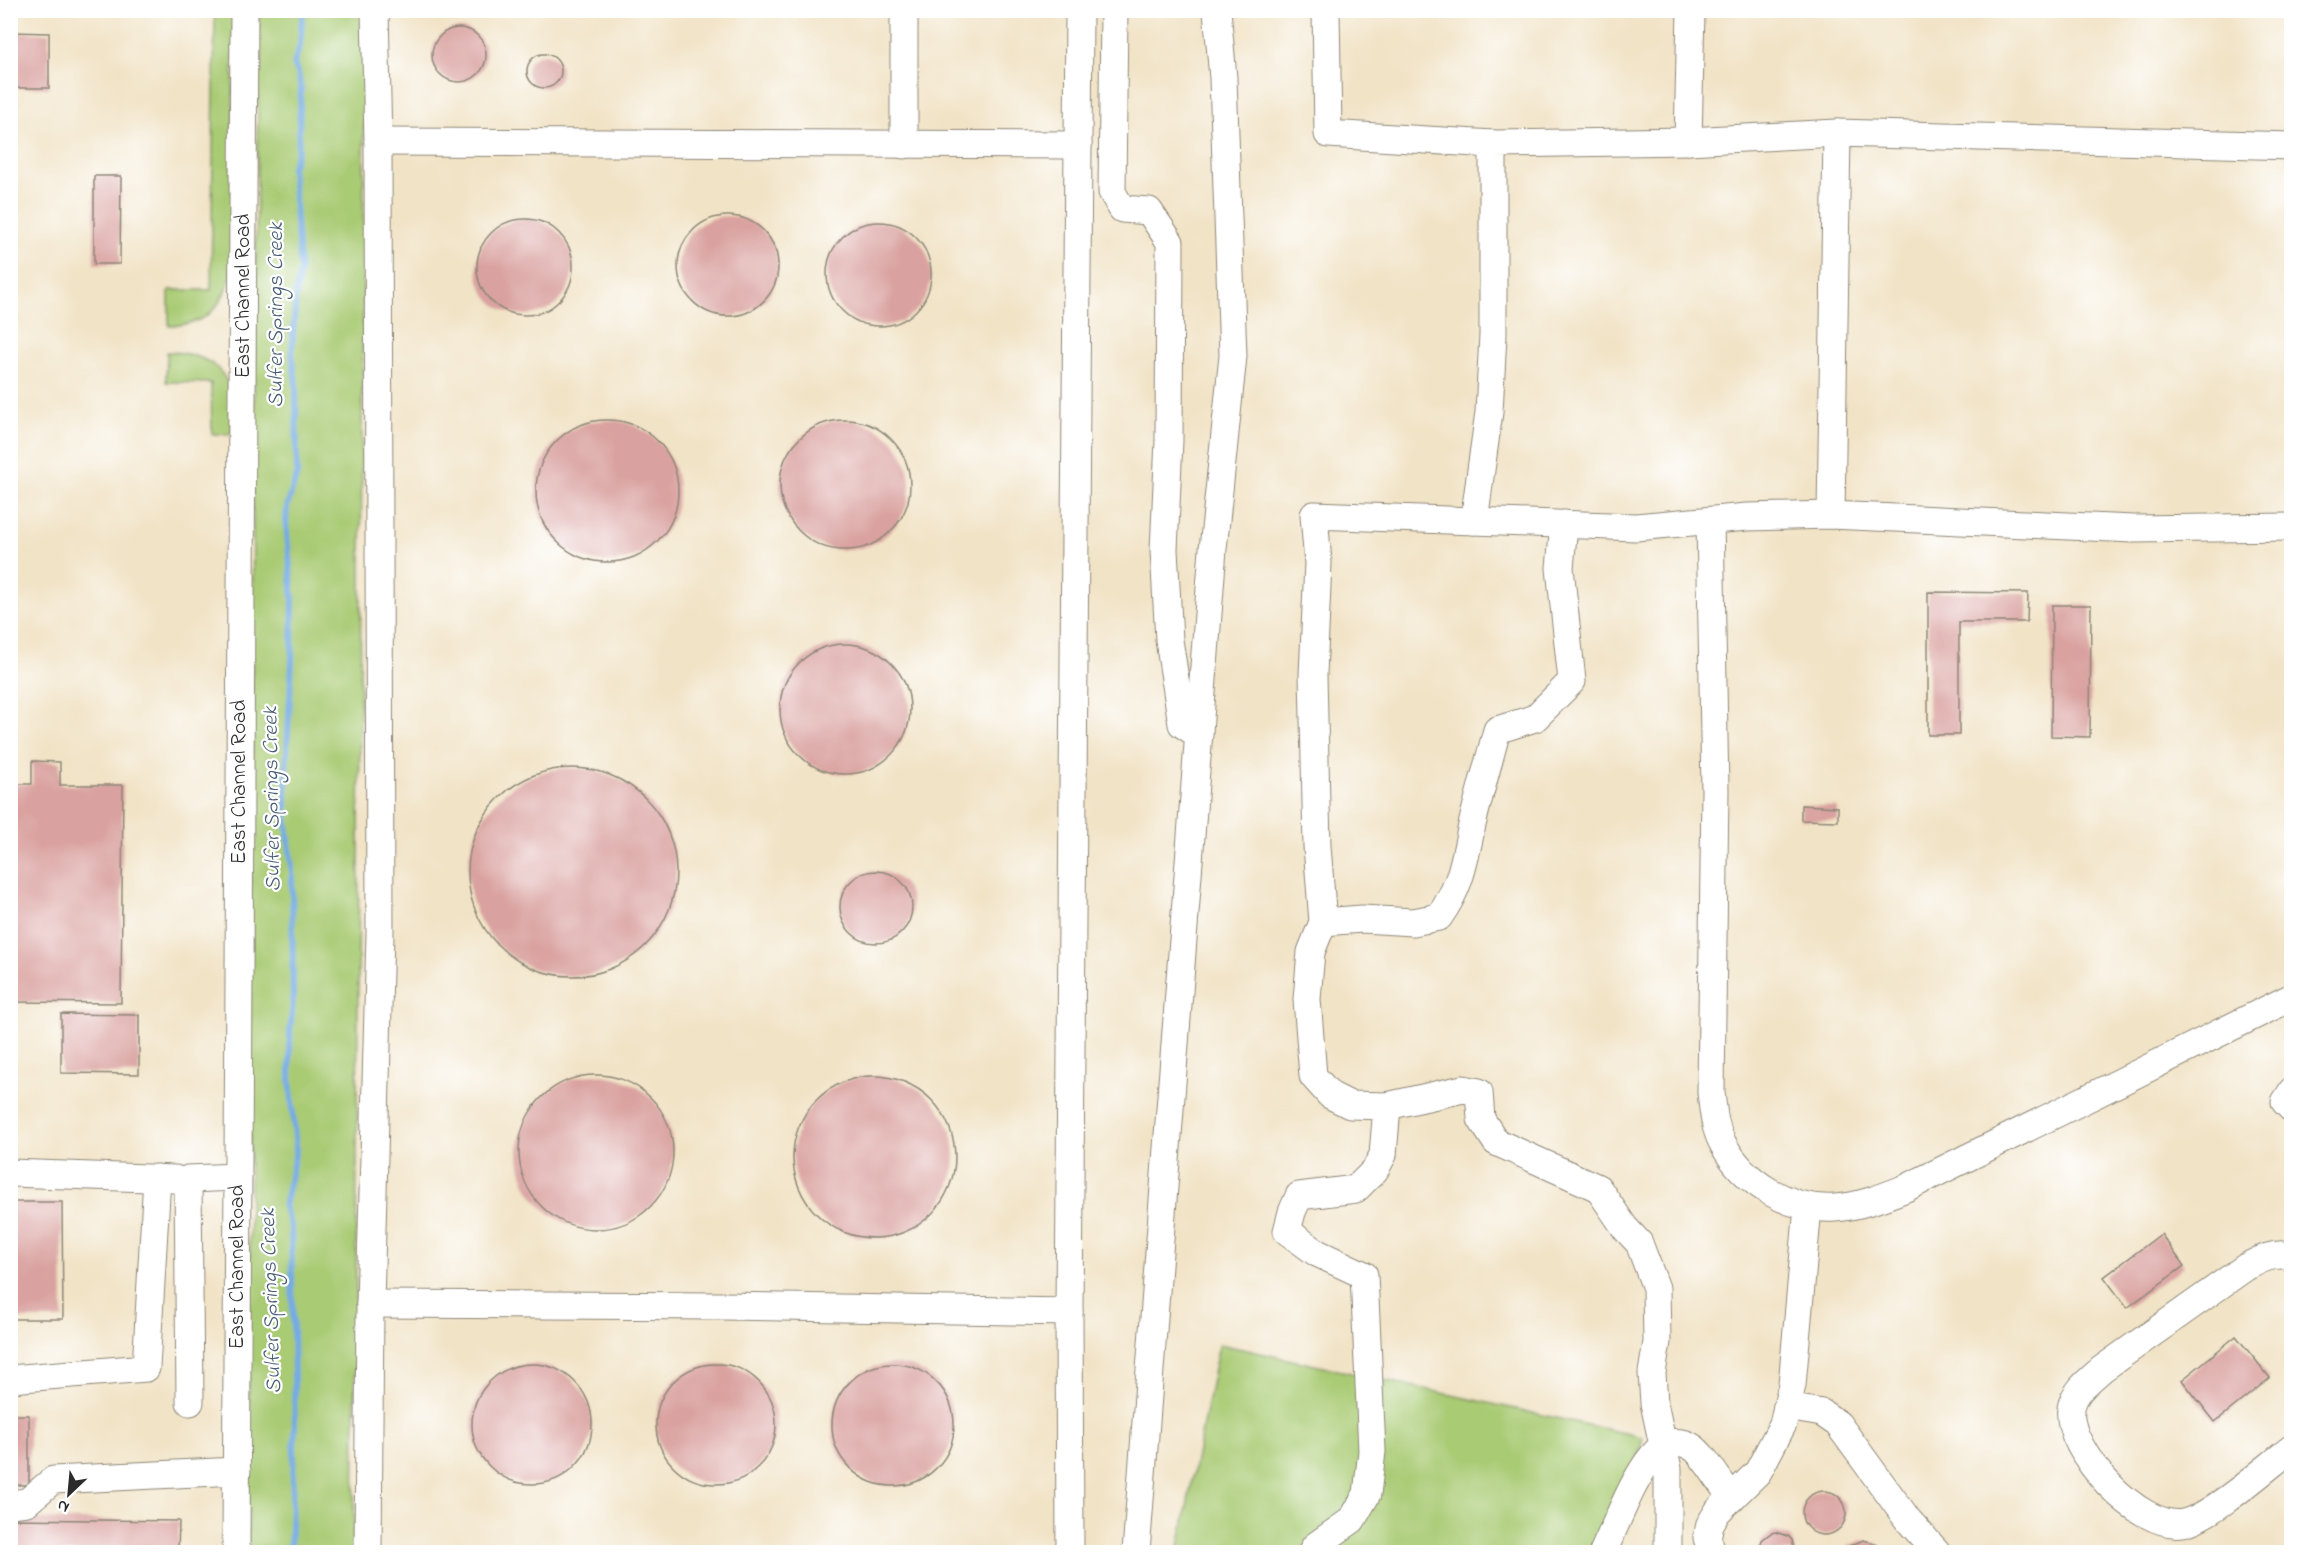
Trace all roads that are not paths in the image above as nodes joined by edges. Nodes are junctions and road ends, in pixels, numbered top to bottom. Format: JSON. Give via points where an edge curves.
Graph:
{"nodes":[{"id":1,"x":244,"y":10,"type":"edge"},
{"id":2,"x":375,"y":10,"type":"edge"},
{"id":3,"x":904,"y":10,"type":"edge"},
{"id":4,"x":1079,"y":10,"type":"edge"},
{"id":5,"x":1114,"y":10,"type":"edge"},
{"id":6,"x":1217,"y":10,"type":"edge"},
{"id":7,"x":1326,"y":10,"type":"edge"},
{"id":8,"x":1691,"y":10,"type":"edge"},
{"id":9,"x":1837,"y":133,"type":"junction"},
{"id":10,"x":1688,"y":141,"type":"junction"},
{"id":11,"x":378,"y":142,"type":"junction"},
{"id":12,"x":1493,"y":144,"type":"junction"},
{"id":13,"x":904,"y":145,"type":"junction"},
{"id":14,"x":1078,"y":145,"type":"junction"},
{"id":15,"x":2292,"y":146,"type":"edge"},
{"id":16,"x":1831,"y":515,"type":"junction"},
{"id":17,"x":1474,"y":521,"type":"junction"},
{"id":18,"x":1710,"y":521,"type":"junction"},
{"id":19,"x":1564,"y":524,"type":"junction"},
{"id":20,"x":2292,"y":527,"type":"edge"},
{"id":21,"x":1199,"y":735,"type":"junction"},
{"id":22,"x":1323,"y":922,"type":"junction"},
{"id":23,"x":2292,"y":997,"type":"edge"},
{"id":24,"x":2292,"y":1091,"type":"edge"},
{"id":25,"x":1387,"y":1106,"type":"junction"},
{"id":26,"x":2292,"y":1109,"type":"edge"},
{"id":27,"x":10,"y":1173,"type":"edge"},
{"id":28,"x":157,"y":1178,"type":"junction"},
{"id":29,"x":238,"y":1178,"type":"junction"},
{"id":30,"x":188,"y":1179,"type":"junction"},
{"id":31,"x":1808,"y":1207,"type":"junction"},
{"id":32,"x":2292,"y":1256,"type":"edge"},
{"id":33,"x":370,"y":1304,"type":"junction"},
{"id":34,"x":1069,"y":1312,"type":"junction"},
{"id":35,"x":10,"y":1379,"type":"edge"},
{"id":36,"x":190,"y":1402,"type":"dead end"},
{"id":37,"x":1787,"y":1407,"type":"junction"},
{"id":38,"x":1664,"y":1446,"type":"junction"},
{"id":39,"x":2292,"y":1448,"type":"edge"},
{"id":40,"x":237,"y":1471,"type":"junction"},
{"id":41,"x":1732,"y":1498,"type":"junction"},
{"id":42,"x":10,"y":1504,"type":"edge"},
{"id":43,"x":236,"y":1552,"type":"edge"},
{"id":44,"x":368,"y":1552,"type":"edge"},
{"id":45,"x":1070,"y":1552,"type":"edge"},
{"id":46,"x":1136,"y":1552,"type":"edge"},
{"id":47,"x":1312,"y":1552,"type":"edge"},
{"id":48,"x":1603,"y":1552,"type":"edge"},
{"id":49,"x":1668,"y":1552,"type":"edge"},
{"id":50,"x":1712,"y":1552,"type":"edge"},
{"id":51,"x":1936,"y":1552,"type":"edge"}],
"edges":[{"from":1,"to":29,"type":"street","name":"East Channel Road"},
{"from":2,"to":11,"type":"street"},
{"from":3,"to":13,"type":"street"},
{"from":4,"to":14,"type":"street"},
{"from":5,"to":21,"type":"street","via":[[1112,192],[1122,210],[1149,211],[1170,242],[1164,550],[1169,640],[1182,724]]},
{"from":6,"to":21,"type":"street","via":[[1233,356]]},
{"from":7,"to":12,"type":"street","via":[[1328,134]]},
{"from":8,"to":10,"type":"street"},
{"from":9,"to":10,"type":"street"},
{"from":9,"to":15,"type":"street"},
{"from":9,"to":16,"type":"street"},
{"from":10,"to":12,"type":"street"},
{"from":11,"to":13,"type":"street"},
{"from":11,"to":33,"type":"street","via":[[380,934]]},
{"from":12,"to":17,"type":"street","via":[[1493,335],[1489,412]]},
{"from":13,"to":14,"type":"street"},
{"from":14,"to":34,"type":"street"},
{"from":16,"to":18,"type":"street"},
{"from":16,"to":20,"type":"street","via":[[2133,529]]},
{"from":17,"to":19,"type":"street"},
{"from":17,"to":22,"type":"street","via":[[1314,515],[1318,563],[1313,675]]},
{"from":18,"to":19,"type":"street","via":[[1636,527]]},
{"from":18,"to":31,"type":"street","via":[[1715,790],[1711,1009],[1714,1119],[1722,1142],[1739,1167],[1783,1199]]},
{"from":19,"to":22,"type":"street","via":[[1560,567],[1572,681],[1535,718],[1497,730],[1463,870],[1451,899],[1439,917],[1413,922]]},
{"from":21,"to":46,"type":"street"},
{"from":22,"to":25,"type":"street","via":[[1311,952],[1307,999],[1313,1076],[1330,1095],[1350,1105]]},
{"from":23,"to":31,"type":"street","via":[[1906,1188],[1868,1203]]},
{"from":24,"to":26,"type":"street","via":[[2285,1101]]},
{"from":25,"to":38,"type":"street","via":[[1463,1089],[1479,1092],[1481,1119],[1496,1142],[1598,1188],[1639,1243],[1656,1288],[1653,1403]]},
{"from":25,"to":47,"type":"street","via":[[1383,1155],[1375,1170],[1356,1189],[1299,1196],[1287,1231],[1317,1252],[1364,1275],[1371,1451],[1367,1494],[1352,1520]]},
{"from":27,"to":28,"type":"street"},
{"from":28,"to":30,"type":"street"},
{"from":28,"to":35,"type":"street","via":[[146,1368]]},
{"from":29,"to":30,"type":"street"},
{"from":29,"to":40,"type":"street","name":"East Channel Road"},
{"from":30,"to":36,"type":"street"},
{"from":31,"to":37,"type":"street"},
{"from":32,"to":39,"type":"street","via":[[2263,1257],[2246,1268],[2102,1369],[2081,1388],[2071,1407],[2073,1430],[2112,1490],[2158,1519],[2182,1523],[2207,1513]]},
{"from":33,"to":34,"type":"street"},
{"from":33,"to":44,"type":"street"},
{"from":34,"to":45,"type":"street"},
{"from":37,"to":41,"type":"street","via":[[1783,1424],[1758,1472]]},
{"from":37,"to":51,"type":"street","via":[[1822,1413],[1838,1424]]},
{"from":38,"to":41,"type":"street","via":[[1679,1442],[1699,1451]]},
{"from":38,"to":48,"type":"street","via":[[1649,1461]]},
{"from":38,"to":49,"type":"street","via":[[1668,1469]]},
{"from":40,"to":42,"type":"street","via":[[53,1480],[27,1502]]},
{"from":40,"to":43,"type":"street","name":"East Channel Road"},
{"from":41,"to":50,"type":"street","via":[[1710,1524],[1707,1538]]}]}
